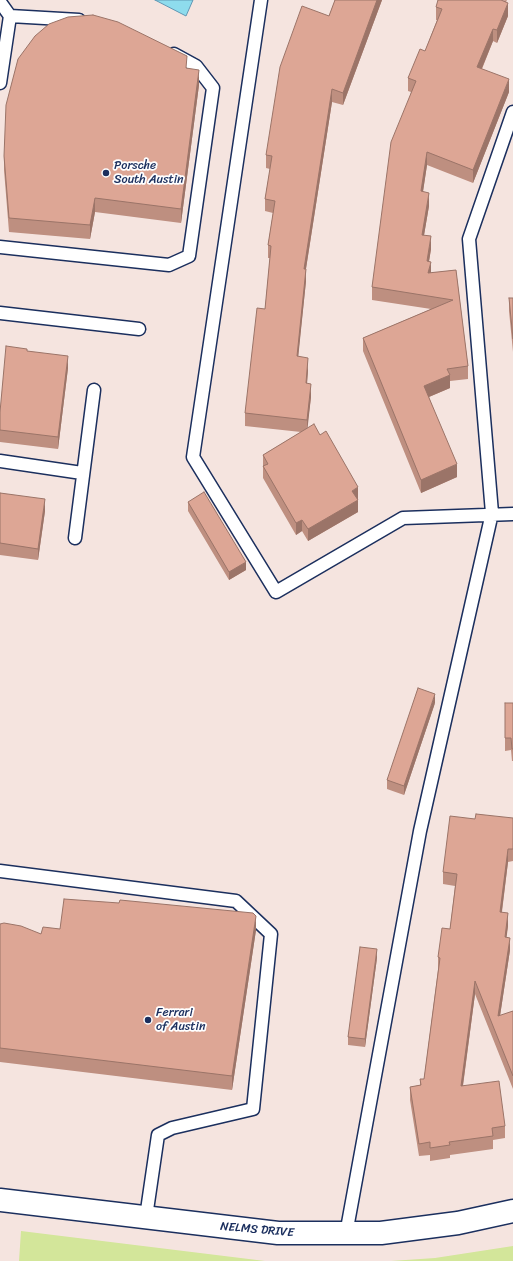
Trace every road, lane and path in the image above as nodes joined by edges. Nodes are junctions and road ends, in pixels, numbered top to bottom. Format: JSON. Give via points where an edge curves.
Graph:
{"nodes":[{"id":1,"x":261,"y":0,"type":"edge"},
{"id":2,"x":0,"y":2,"type":"edge"},
{"id":3,"x":10,"y":16,"type":"junction"},
{"id":4,"x":93,"y":21,"type":"edge"},
{"id":5,"x":162,"y":49,"type":"edge"},
{"id":6,"x":0,"y":83,"type":"edge"},
{"id":7,"x":513,"y":112,"type":"edge"},
{"id":8,"x":0,"y":247,"type":"edge"},
{"id":9,"x":0,"y":313,"type":"edge"},
{"id":10,"x":139,"y":329,"type":"dead end"},
{"id":11,"x":94,"y":390,"type":"dead end"},
{"id":12,"x":0,"y":461,"type":"edge"},
{"id":13,"x":82,"y":473,"type":"junction"},
{"id":14,"x":492,"y":513,"type":"junction"},
{"id":15,"x":513,"y":514,"type":"edge"},
{"id":16,"x":75,"y":538,"type":"dead end"},
{"id":17,"x":0,"y":871,"type":"edge"},
{"id":18,"x":0,"y":1200,"type":"edge"},
{"id":19,"x":513,"y":1211,"type":"edge"},
{"id":20,"x":146,"y":1217,"type":"junction"},
{"id":21,"x":346,"y":1234,"type":"junction"}],
"edges":[{"from":1,"to":14,"type":"lane","via":[[193,457],[276,592],[403,518]]},
{"from":2,"to":3,"type":"lane"},
{"from":3,"to":4,"type":"lane"},
{"from":3,"to":6,"type":"lane"},
{"from":5,"to":8,"type":"lane","via":[[196,66],[213,88],[188,256],[169,265]]},
{"from":7,"to":14,"type":"lane","via":[[469,239]]},
{"from":9,"to":10,"type":"lane"},
{"from":11,"to":13,"type":"lane"},
{"from":12,"to":13,"type":"lane"},
{"from":13,"to":16,"type":"lane"},
{"from":14,"to":15,"type":"lane"},
{"from":14,"to":21,"type":"lane","via":[[420,831]]},
{"from":17,"to":20,"type":"lane","via":[[236,901],[271,934],[253,1109],[172,1128],[158,1135]]},
{"from":18,"to":20,"type":"street","name":"NELMS DRIVE"},
{"from":19,"to":21,"type":"street","name":"NELMS DRIVE","via":[[458,1223],[381,1233]]},
{"from":20,"to":21,"type":"street","name":"NELMS DRIVE","via":[[278,1233]]}]}
